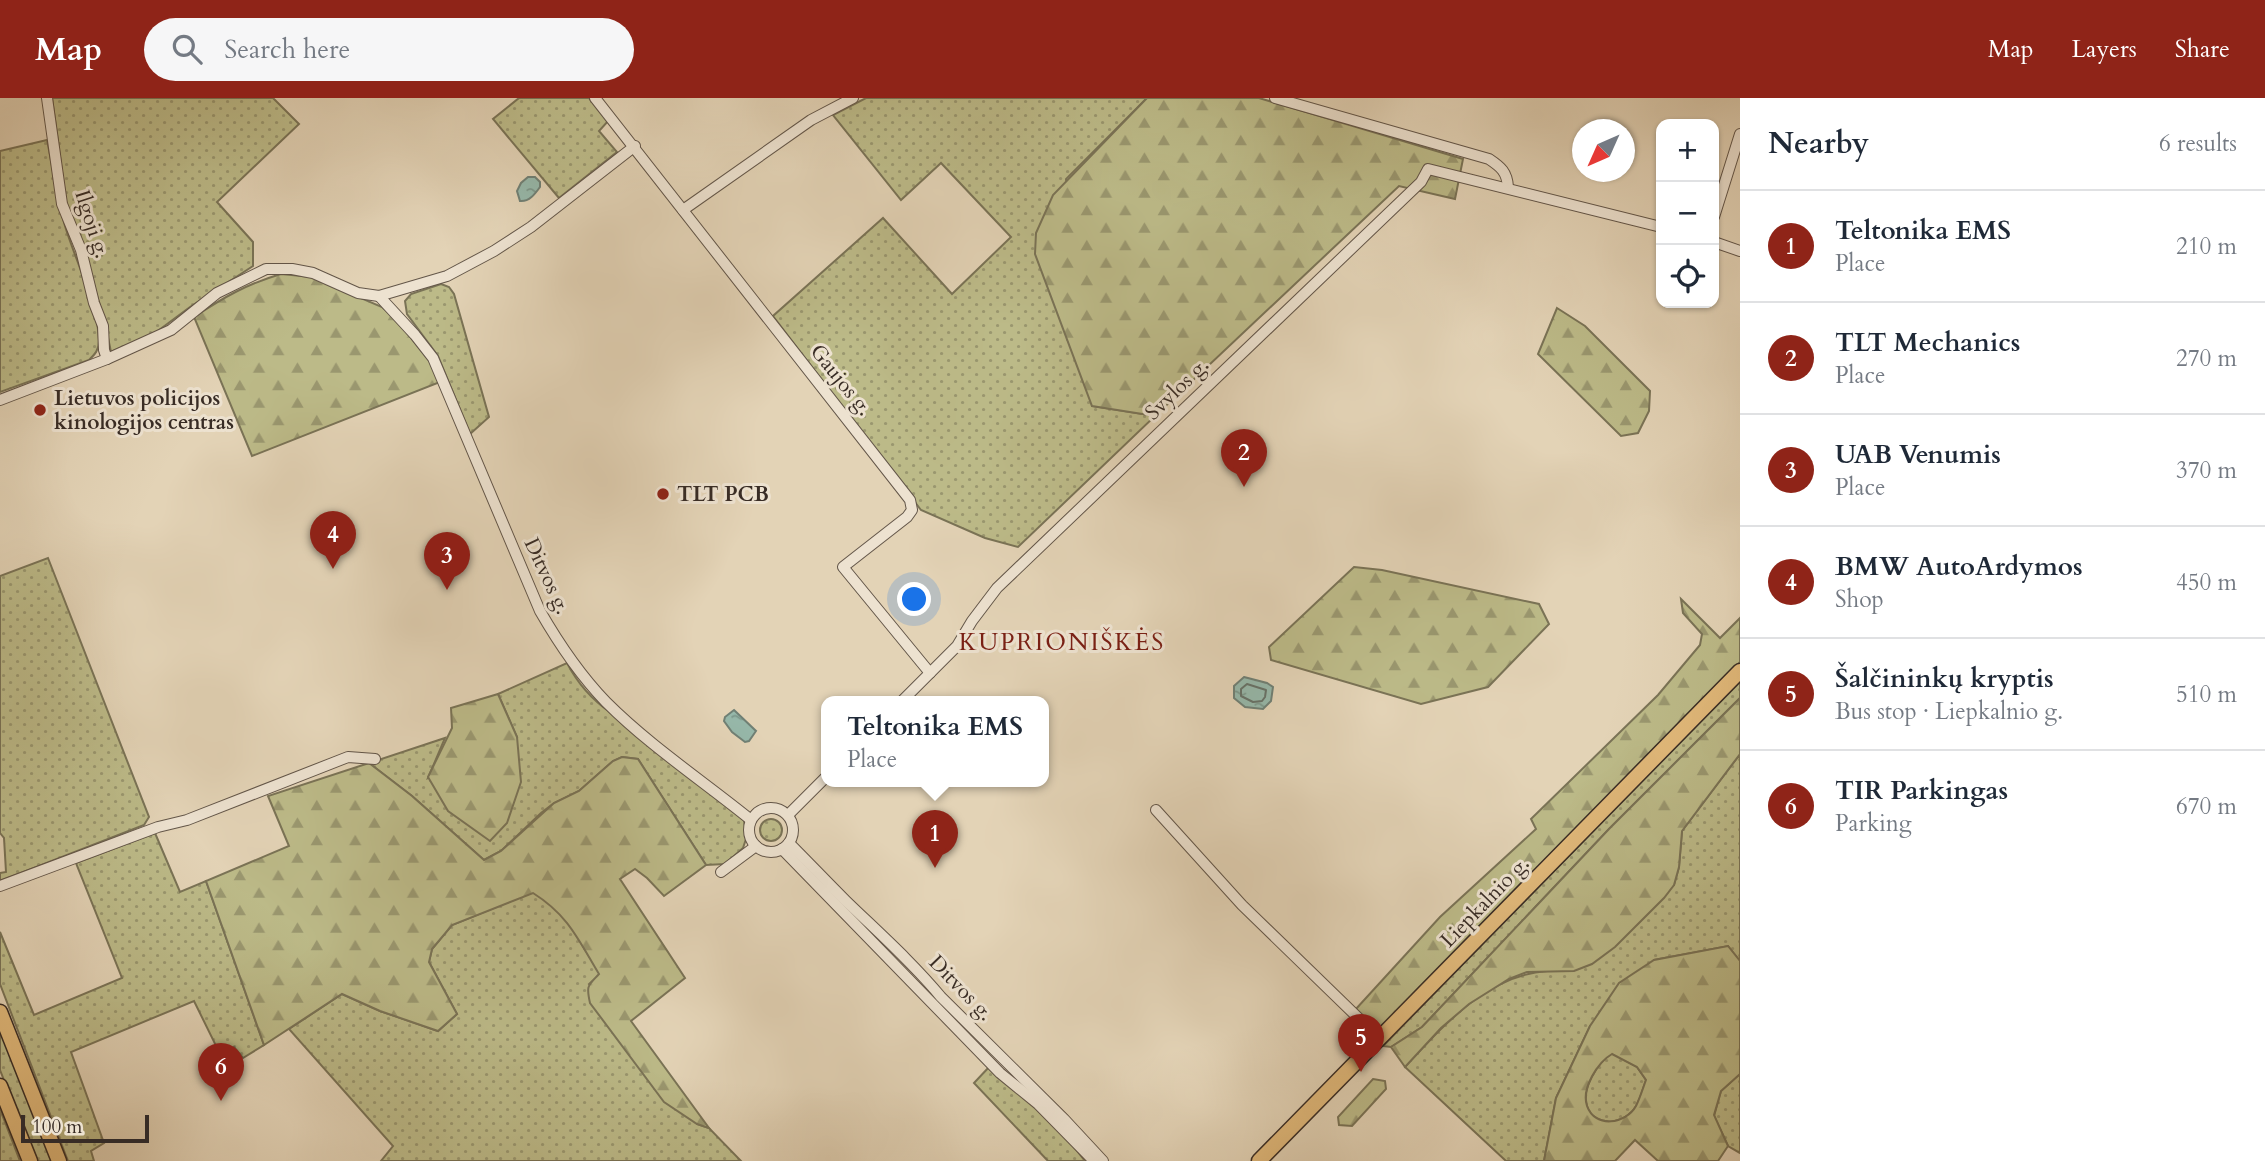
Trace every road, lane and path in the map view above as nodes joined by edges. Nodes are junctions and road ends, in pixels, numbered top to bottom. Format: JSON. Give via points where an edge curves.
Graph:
{"nodes":[{"id":1,"x":47,"y":98,"type":"edge"},
{"id":2,"x":595,"y":98,"type":"edge"},
{"id":3,"x":853,"y":98,"type":"edge"},
{"id":4,"x":1275,"y":98,"type":"edge"},
{"id":5,"x":1740,"y":134,"type":"edge"},
{"id":6,"x":635,"y":146,"type":"junction"},
{"id":7,"x":1508,"y":187,"type":"junction"},
{"id":8,"x":1719,"y":201,"type":"edge"},
{"id":9,"x":683,"y":210,"type":"junction"},
{"id":10,"x":1656,"y":226,"type":"edge"},
{"id":11,"x":1719,"y":244,"type":"edge"},
{"id":12,"x":1740,"y":251,"type":"edge"},
{"id":13,"x":379,"y":296,"type":"junction"},
{"id":14,"x":107,"y":359,"type":"junction"},
{"id":15,"x":0,"y":400,"type":"edge"},
{"id":16,"x":1740,"y":671,"type":"edge"},
{"id":17,"x":930,"y":673,"type":"junction"},
{"id":18,"x":907,"y":696,"type":"edge"},
{"id":19,"x":375,"y":759,"type":"dead end"},
{"id":20,"x":821,"y":782,"type":"edge"},
{"id":21,"x":1156,"y":810,"type":"dead end"},
{"id":22,"x":788,"y":815,"type":"junction"},
{"id":23,"x":751,"y":820,"type":"junction"},
{"id":24,"x":756,"y":846,"type":"junction"},
{"id":25,"x":786,"y":846,"type":"junction"},
{"id":26,"x":721,"y":872,"type":"dead end"},
{"id":27,"x":0,"y":886,"type":"edge"},
{"id":28,"x":937,"y":1001,"type":"junction"},
{"id":29,"x":0,"y":1012,"type":"edge"},
{"id":30,"x":1380,"y":1039,"type":"junction"},
{"id":31,"x":0,"y":1086,"type":"edge"},
{"id":32,"x":30,"y":1161,"type":"edge"},
{"id":33,"x":59,"y":1161,"type":"edge"},
{"id":34,"x":1094,"y":1161,"type":"edge"},
{"id":35,"x":1103,"y":1161,"type":"edge"},
{"id":36,"x":1259,"y":1161,"type":"edge"}],
"edges":[{"from":1,"to":14,"type":"street","name":"Ilgoji g.","via":[[62,205],[81,250],[103,327]]},
{"from":2,"to":6,"type":"street","name":"Gaujos g."},
{"from":3,"to":9,"type":"street","via":[[811,121]]},
{"from":4,"to":7,"type":"street","via":[[1489,159],[1501,167]]},
{"from":5,"to":8,"type":"street"},
{"from":6,"to":9,"type":"street","name":"Gaujos g."},
{"from":6,"to":13,"type":"street","via":[[494,251],[447,276]]},
{"from":7,"to":10,"type":"street"},
{"from":7,"to":17,"type":"street","name":"Svylos g.","via":[[1428,169],[1421,181],[998,588],[957,646]]},
{"from":9,"to":17,"type":"street","name":"Gaujos g.","via":[[910,500],[912,510],[907,517],[843,567]]},
{"from":11,"to":12,"type":"street"},
{"from":13,"to":14,"type":"street","via":[[358,293],[313,273],[266,269],[218,293],[171,330]]},
{"from":13,"to":23,"type":"street","name":"Ditvos g.","via":[[433,358],[540,611],[562,648],[630,724]]},
{"from":14,"to":15,"type":"street"},
{"from":16,"to":30,"type":"highway","name":"Liepkalnio g."},
{"from":17,"to":18,"type":"street","name":"Svylos g."},
{"from":19,"to":27,"type":"street","via":[[348,757]]},
{"from":20,"to":22,"type":"street"},
{"from":21,"to":30,"type":"street","via":[[1242,905]]},
{"from":22,"to":23,"type":"street","via":[[768,808]]},
{"from":22,"to":25,"type":"street","via":[[793,829]]},
{"from":23,"to":24,"type":"street","via":[[749,834]]},
{"from":24,"to":25,"type":"street","via":[[770,852]]},
{"from":24,"to":26,"type":"street"},
{"from":25,"to":28,"type":"street","name":"Ditvos g.","via":[[927,980]]},
{"from":28,"to":34,"type":"street","via":[[999,1073],[1038,1104]]},
{"from":28,"to":35,"type":"street","name":"Ditvos g.","via":[[1065,1119]]},
{"from":29,"to":33,"type":"highway"},
{"from":30,"to":36,"type":"highway","name":"Liepkalnio g."},
{"from":31,"to":32,"type":"highway"}]}
